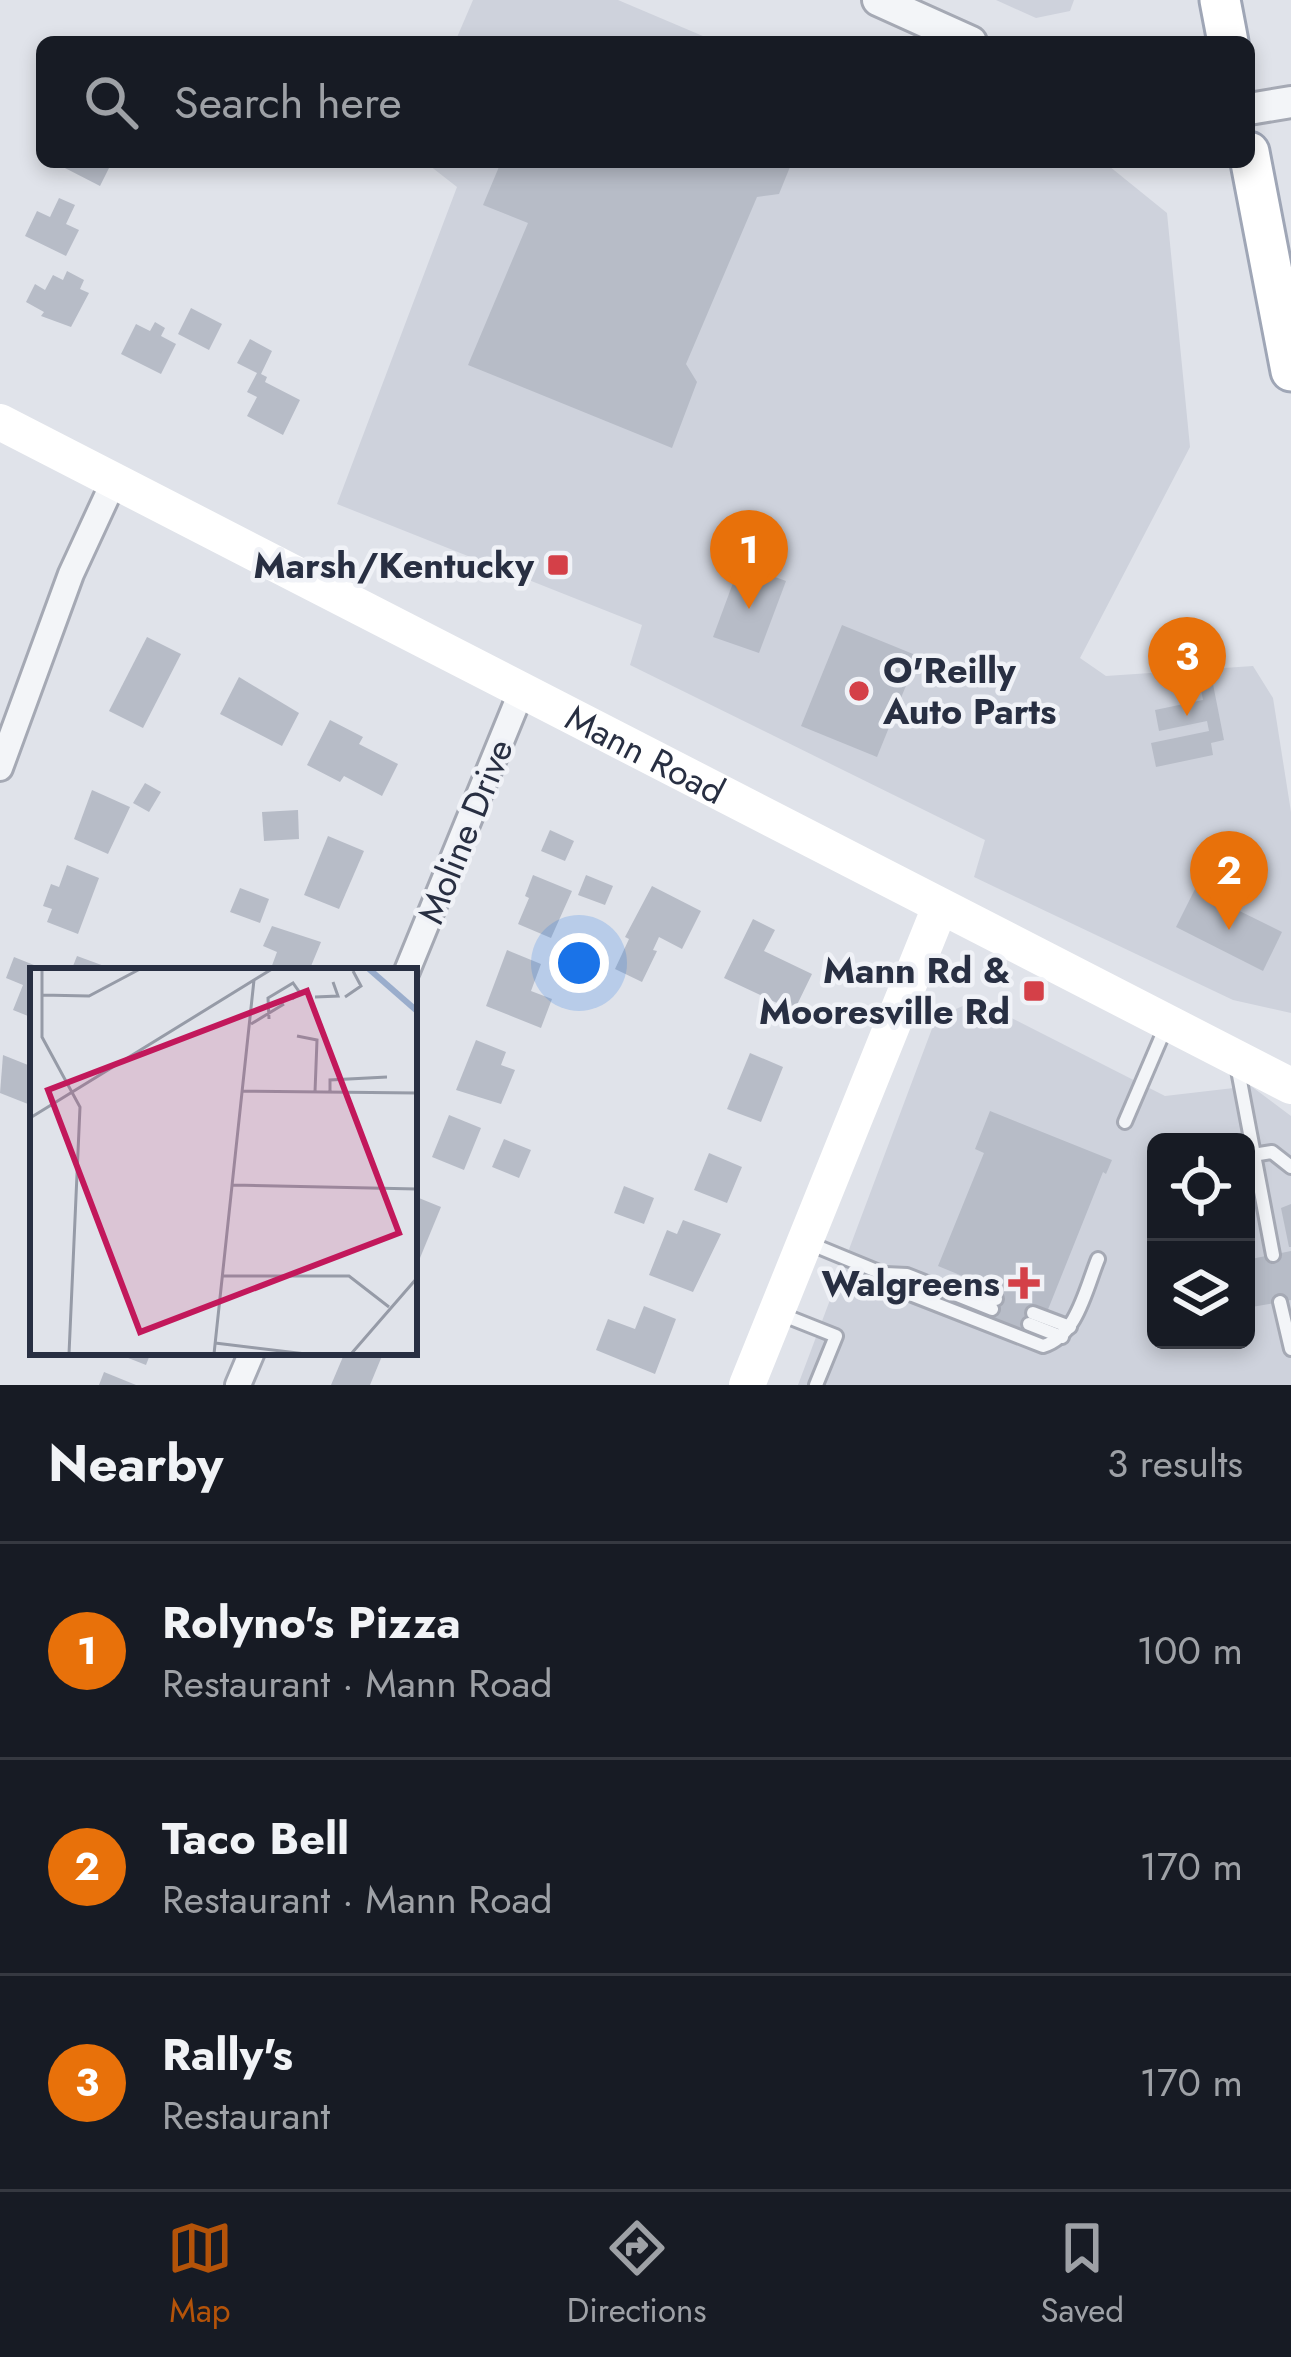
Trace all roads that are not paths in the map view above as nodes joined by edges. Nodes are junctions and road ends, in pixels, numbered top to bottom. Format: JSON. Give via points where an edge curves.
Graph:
{"nodes":[{"id":1,"x":878,"y":0,"type":"edge"},
{"id":2,"x":1220,"y":0,"type":"edge"},
{"id":3,"x":958,"y":36,"type":"edge"},
{"id":4,"x":1227,"y":36,"type":"edge"},
{"id":5,"x":1291,"y":102,"type":"edge"},
{"id":6,"x":1255,"y":108,"type":"edge"},
{"id":7,"x":1252,"y":168,"type":"edge"},
{"id":8,"x":1291,"y":371,"type":"edge"},
{"id":9,"x":0,"y":422,"type":"edge"},
{"id":10,"x":114,"y":481,"type":"junction"},
{"id":11,"x":522,"y":690,"type":"junction"},
{"id":12,"x":0,"y":767,"type":"edge"},
{"id":13,"x":940,"y":907,"type":"junction"},
{"id":14,"x":408,"y":968,"type":"edge"},
{"id":15,"x":1167,"y":1023,"type":"junction"},
{"id":16,"x":1235,"y":1058,"type":"junction"},
{"id":17,"x":1291,"y":1086,"type":"edge"},
{"id":18,"x":1125,"y":1122,"type":"dead end"},
{"id":19,"x":1246,"y":1133,"type":"edge"},
{"id":20,"x":1255,"y":1155,"type":"edge"},
{"id":21,"x":1291,"y":1167,"type":"edge"},
{"id":22,"x":1255,"y":1181,"type":"edge"},
{"id":23,"x":804,"y":1241,"type":"junction"},
{"id":24,"x":1273,"y":1255,"type":"dead end"},
{"id":25,"x":1098,"y":1259,"type":"dead end"},
{"id":26,"x":884,"y":1274,"type":"junction"},
{"id":27,"x":1280,"y":1302,"type":"dead end"},
{"id":28,"x":994,"y":1304,"type":"dead end"},
{"id":29,"x":776,"y":1312,"type":"junction"},
{"id":30,"x":1030,"y":1318,"type":"dead end"},
{"id":31,"x":1065,"y":1332,"type":"junction"},
{"id":32,"x":1291,"y":1349,"type":"edge"},
{"id":33,"x":251,"y":1355,"type":"edge"},
{"id":34,"x":238,"y":1385,"type":"edge"},
{"id":35,"x":747,"y":1385,"type":"edge"},
{"id":36,"x":816,"y":1385,"type":"edge"}],
"edges":[{"from":1,"to":3,"type":"street"},
{"from":2,"to":4,"type":"main road"},
{"from":5,"to":6,"type":"street"},
{"from":7,"to":8,"type":"main road"},
{"from":9,"to":10,"type":"main road","name":"Mann Road"},
{"from":10,"to":11,"type":"main road","name":"Mann Road"},
{"from":10,"to":12,"type":"street"},
{"from":11,"to":13,"type":"main road","name":"Mann Road"},
{"from":11,"to":14,"type":"street","name":"Moline Drive"},
{"from":13,"to":15,"type":"main road","name":"Mann Road"},
{"from":13,"to":23,"type":"main road"},
{"from":15,"to":16,"type":"main road","name":"Mann Road"},
{"from":15,"to":18,"type":"lane"},
{"from":16,"to":17,"type":"main road","name":"Mann Road"},
{"from":16,"to":19,"type":"lane"},
{"from":20,"to":21,"type":"lane","via":[[1272,1152]]},
{"from":22,"to":24,"type":"lane"},
{"from":23,"to":26,"type":"lane"},
{"from":23,"to":29,"type":"main road"},
{"from":25,"to":31,"type":"lane"},
{"from":26,"to":28,"type":"lane","via":[[948,1292],[965,1286]]},
{"from":26,"to":31,"type":"lane","via":[[910,1294],[1035,1346]]},
{"from":27,"to":32,"type":"lane"},
{"from":29,"to":35,"type":"main road"},
{"from":29,"to":36,"type":"lane","via":[[836,1336]]},
{"from":30,"to":31,"type":"lane"},
{"from":33,"to":34,"type":"street"}]}
